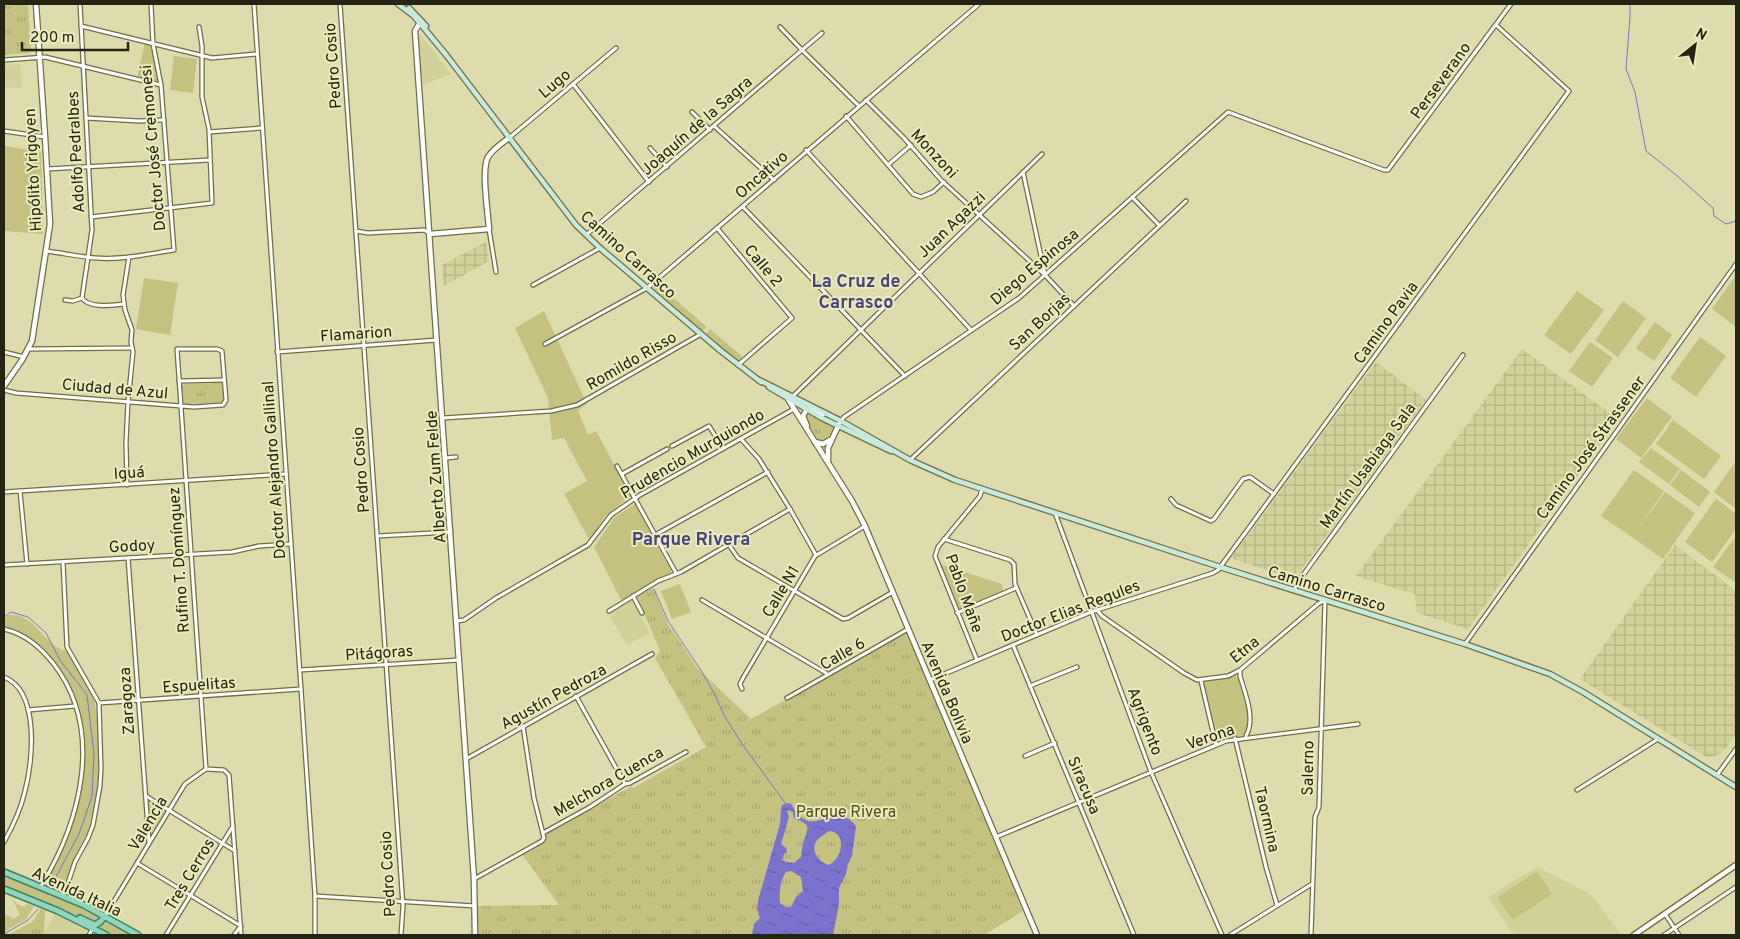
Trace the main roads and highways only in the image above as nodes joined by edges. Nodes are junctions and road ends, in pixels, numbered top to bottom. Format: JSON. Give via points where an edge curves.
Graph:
{"nodes":[{"id":1,"x":398,"y":4,"type":"edge"},
{"id":2,"x":404,"y":4,"type":"edge"},
{"id":3,"x":421,"y":21,"type":"junction"},
{"id":4,"x":759,"y":380,"type":"junction"},
{"id":5,"x":892,"y":451,"type":"junction"},
{"id":6,"x":1736,"y":787,"type":"edge"},
{"id":7,"x":4,"y":872,"type":"edge"},
{"id":8,"x":4,"y":889,"type":"edge"},
{"id":9,"x":70,"y":916,"type":"junction"},
{"id":10,"x":105,"y":916,"type":"junction"},
{"id":11,"x":106,"y":935,"type":"edge"},
{"id":12,"x":138,"y":935,"type":"edge"}],
"edges":[{"from":1,"to":3,"type":"main road","name":"Camino Carrasco"},
{"from":2,"to":3,"type":"main road","name":"Camino Carrasco"},
{"from":3,"to":4,"type":"main road","name":"Camino Carrasco","via":[[566,214],[600,248]]},
{"from":4,"to":5,"type":"main road","name":"Camino Carrasco"},
{"from":4,"to":5,"type":"main road","name":"Camino Carrasco","via":[[806,409]]},
{"from":5,"to":6,"type":"main road","name":"Camino Carrasco","via":[[934,472],[982,490],[1550,674]]},
{"from":7,"to":10,"type":"main road","name":"Avenida Italia"},
{"from":8,"to":9,"type":"main road","name":"Avenida Italia"},
{"from":9,"to":10,"type":"main road","via":[[95,925]]},
{"from":9,"to":11,"type":"main road","name":"Avenida Italia"},
{"from":10,"to":12,"type":"main road","name":"Avenida Italia"}]}
